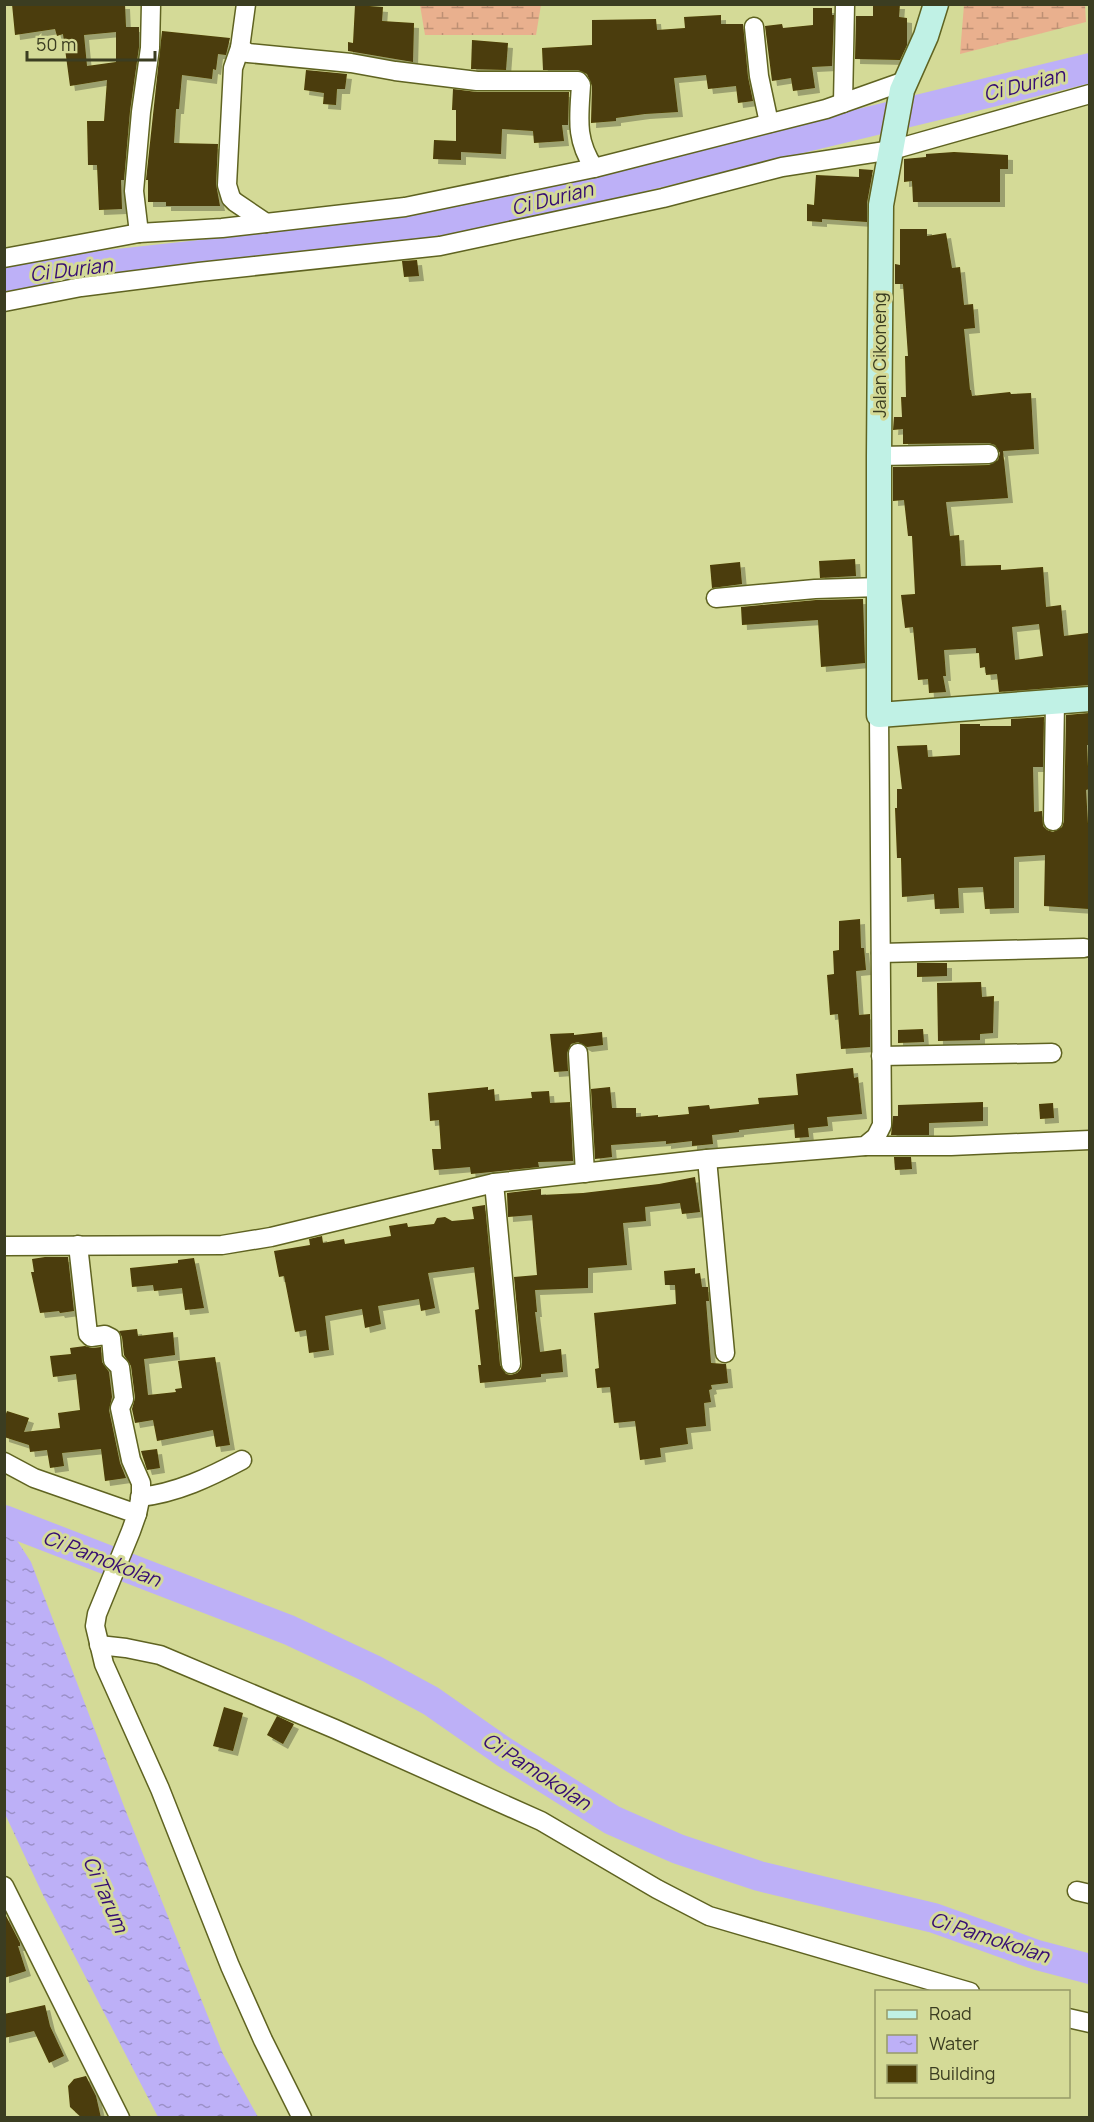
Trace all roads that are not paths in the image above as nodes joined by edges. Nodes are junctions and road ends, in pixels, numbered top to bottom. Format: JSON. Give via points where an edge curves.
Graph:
{"nodes":[{"id":1,"x":152,"y":4,"type":"edge"},
{"id":2,"x":246,"y":4,"type":"edge"},
{"id":3,"x":845,"y":4,"type":"edge"},
{"id":4,"x":936,"y":4,"type":"edge"},
{"id":5,"x":754,"y":27,"type":"dead end"},
{"id":6,"x":240,"y":48,"type":"junction"},
{"id":7,"x":904,"y":85,"type":"junction"},
{"id":8,"x":1089,"y":94,"type":"edge"},
{"id":9,"x":843,"y":103,"type":"junction"},
{"id":10,"x":769,"y":123,"type":"junction"},
{"id":11,"x":893,"y":146,"type":"junction"},
{"id":12,"x":594,"y":168,"type":"junction"},
{"id":13,"x":266,"y":223,"type":"junction"},
{"id":14,"x":139,"y":233,"type":"junction"},
{"id":15,"x":4,"y":258,"type":"edge"},
{"id":16,"x":4,"y":302,"type":"edge"},
{"id":17,"x":989,"y":454,"type":"dead end"},
{"id":18,"x":879,"y":456,"type":"junction"},
{"id":19,"x":880,"y":587,"type":"junction"},
{"id":20,"x":716,"y":598,"type":"dead end"},
{"id":21,"x":1089,"y":699,"type":"edge"},
{"id":22,"x":1055,"y":702,"type":"junction"},
{"id":23,"x":879,"y":715,"type":"junction"},
{"id":24,"x":1053,"y":821,"type":"dead end"},
{"id":25,"x":1084,"y":948,"type":"dead end"},
{"id":26,"x":881,"y":953,"type":"junction"},
{"id":27,"x":578,"y":1053,"type":"dead end"},
{"id":28,"x":1052,"y":1053,"type":"dead end"},
{"id":29,"x":881,"y":1056,"type":"junction"},
{"id":30,"x":1089,"y":1140,"type":"edge"},
{"id":31,"x":865,"y":1146,"type":"junction"},
{"id":32,"x":707,"y":1159,"type":"junction"},
{"id":33,"x":585,"y":1173,"type":"junction"},
{"id":34,"x":494,"y":1183,"type":"junction"},
{"id":35,"x":78,"y":1245,"type":"junction"},
{"id":36,"x":4,"y":1246,"type":"edge"},
{"id":37,"x":725,"y":1353,"type":"dead end"},
{"id":38,"x":512,"y":1364,"type":"dead end"},
{"id":39,"x":242,"y":1460,"type":"dead end"},
{"id":40,"x":4,"y":1462,"type":"edge"},
{"id":41,"x":139,"y":1505,"type":"junction"},
{"id":42,"x":99,"y":1645,"type":"junction"},
{"id":43,"x":4,"y":1886,"type":"edge"},
{"id":44,"x":963,"y":1990,"type":"edge"},
{"id":45,"x":1070,"y":2018,"type":"edge"},
{"id":46,"x":1089,"y":2023,"type":"edge"},
{"id":47,"x":120,"y":2118,"type":"edge"},
{"id":48,"x":302,"y":2118,"type":"edge"}],
"edges":[{"from":1,"to":14,"type":"street","via":[[134,191]]},
{"from":2,"to":6,"type":"street"},
{"from":3,"to":9,"type":"street"},
{"from":4,"to":7,"type":"street","name":"Jalan Cikoneng"},
{"from":5,"to":10,"type":"street"},
{"from":6,"to":12,"type":"street","via":[[248,53],[477,81],[578,81],[580,140]]},
{"from":6,"to":13,"type":"street","via":[[233,68],[227,185],[231,198]]},
{"from":7,"to":9,"type":"street"},
{"from":7,"to":11,"type":"street","name":"Jalan Cikoneng"},
{"from":8,"to":11,"type":"street"},
{"from":9,"to":10,"type":"street"},
{"from":10,"to":12,"type":"street"},
{"from":11,"to":16,"type":"street","via":[[782,167],[663,198],[440,246],[81,287]]},
{"from":11,"to":18,"type":"street","name":"Jalan Cikoneng","via":[[881,206]]},
{"from":12,"to":13,"type":"street","via":[[405,207]]},
{"from":13,"to":14,"type":"street"},
{"from":14,"to":15,"type":"street"},
{"from":17,"to":18,"type":"street"},
{"from":18,"to":19,"type":"street","name":"Jalan Cikoneng"},
{"from":19,"to":20,"type":"street"},
{"from":19,"to":23,"type":"street","name":"Jalan Cikoneng"},
{"from":21,"to":22,"type":"street"},
{"from":22,"to":23,"type":"street"},
{"from":22,"to":24,"type":"street"},
{"from":23,"to":26,"type":"street"},
{"from":25,"to":26,"type":"street"},
{"from":26,"to":29,"type":"street"},
{"from":27,"to":33,"type":"street"},
{"from":28,"to":29,"type":"street"},
{"from":29,"to":31,"type":"street","via":[[882,1125]]},
{"from":30,"to":31,"type":"street"},
{"from":31,"to":32,"type":"street"},
{"from":32,"to":33,"type":"street"},
{"from":32,"to":37,"type":"street"},
{"from":33,"to":34,"type":"street"},
{"from":34,"to":35,"type":"street","via":[[315,1227],[222,1245]]},
{"from":34,"to":38,"type":"street"},
{"from":35,"to":36,"type":"street"},
{"from":35,"to":41,"type":"street","via":[[88,1334],[111,1338],[113,1360],[120,1367],[124,1399],[120,1408],[131,1460],[141,1483]]},
{"from":39,"to":41,"type":"street"},
{"from":40,"to":41,"type":"street","via":[[34,1478]]},
{"from":41,"to":42,"type":"street","via":[[97,1614]]},
{"from":42,"to":44,"type":"street","via":[[160,1655],[335,1729],[541,1821],[709,1916]]},
{"from":42,"to":48,"type":"street","via":[[230,1966]]},
{"from":43,"to":47,"type":"street"},
{"from":45,"to":46,"type":"street"}]}
